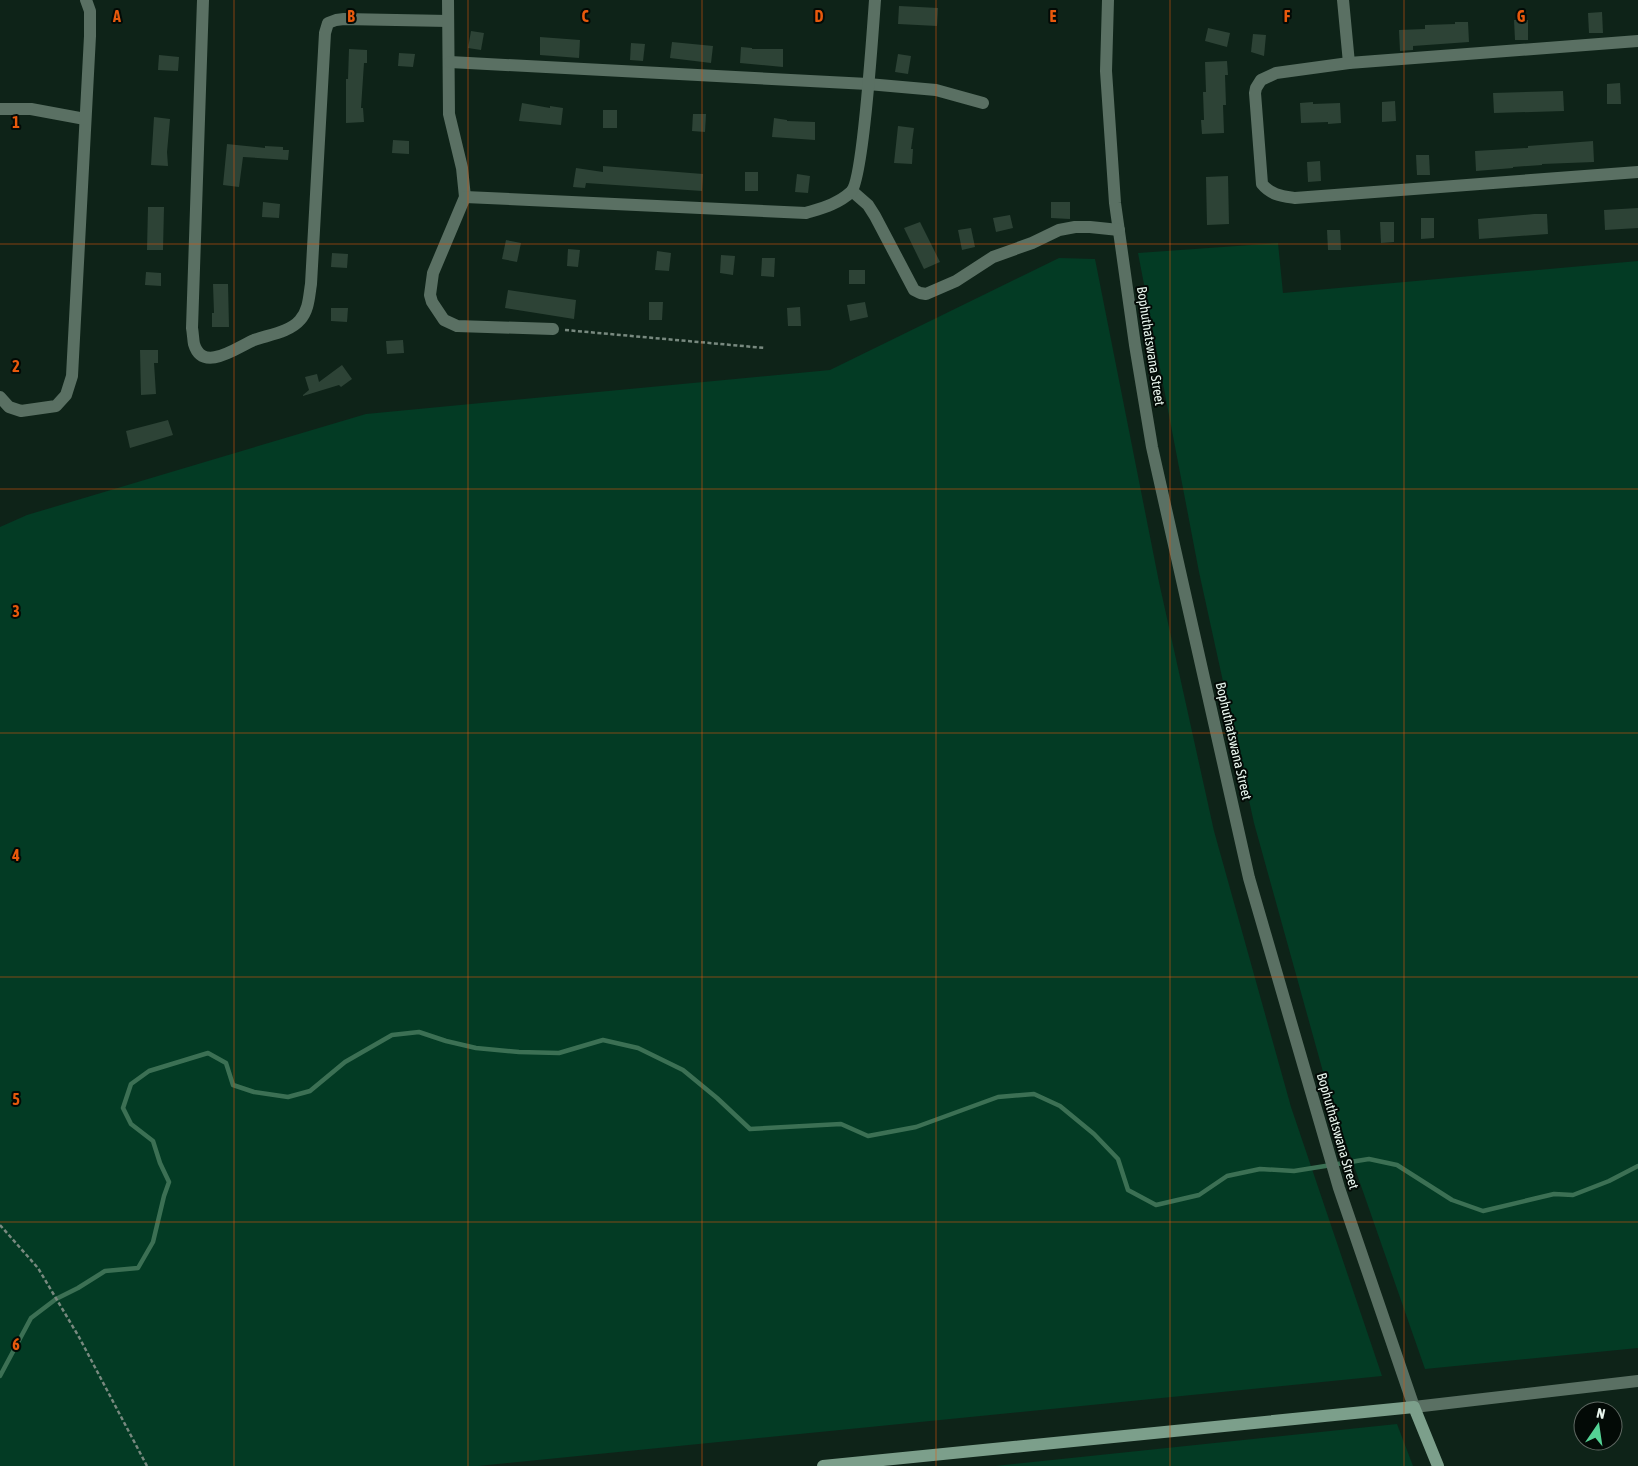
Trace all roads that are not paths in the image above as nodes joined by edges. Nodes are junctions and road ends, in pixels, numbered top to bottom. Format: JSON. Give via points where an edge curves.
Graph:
{"nodes":[{"id":1,"x":86,"y":0,"type":"edge"},
{"id":2,"x":203,"y":0,"type":"edge"},
{"id":3,"x":448,"y":0,"type":"edge"},
{"id":4,"x":875,"y":0,"type":"edge"},
{"id":5,"x":1108,"y":0,"type":"edge"},
{"id":6,"x":1343,"y":0,"type":"edge"},
{"id":7,"x":448,"y":21,"type":"junction"},
{"id":8,"x":1638,"y":42,"type":"edge"},
{"id":9,"x":450,"y":62,"type":"junction"},
{"id":10,"x":1349,"y":63,"type":"junction"},
{"id":11,"x":868,"y":84,"type":"junction"},
{"id":12,"x":983,"y":103,"type":"dead end"},
{"id":13,"x":0,"y":109,"type":"edge"},
{"id":14,"x":85,"y":119,"type":"junction"},
{"id":15,"x":1638,"y":172,"type":"edge"},
{"id":16,"x":852,"y":191,"type":"junction"},
{"id":17,"x":465,"y":197,"type":"junction"},
{"id":18,"x":1119,"y":230,"type":"junction"},
{"id":19,"x":552,"y":329,"type":"road end"},
{"id":20,"x":0,"y":397,"type":"edge"},
{"id":21,"x":1638,"y":1381,"type":"edge"},
{"id":22,"x":1414,"y":1407,"type":"junction"},
{"id":23,"x":823,"y":1466,"type":"edge"},
{"id":24,"x":1438,"y":1466,"type":"edge"}],
"edges":[{"from":1,"to":14,"type":"street","via":[[90,11]]},
{"from":2,"to":7,"type":"street","via":[[192,328],[195,346],[209,357],[221,357],[252,341],[283,331],[300,321],[307,309],[328,23],[344,19]]},
{"from":3,"to":7,"type":"street"},
{"from":4,"to":11,"type":"street"},
{"from":5,"to":18,"type":"street","name":"Bophuthatswana Street","via":[[1106,71]]},
{"from":6,"to":10,"type":"street"},
{"from":7,"to":9,"type":"street"},
{"from":8,"to":10,"type":"street"},
{"from":9,"to":11,"type":"street"},
{"from":9,"to":17,"type":"street","via":[[448,114],[462,168]]},
{"from":10,"to":15,"type":"street","via":[[1276,73],[1258,84],[1255,93],[1262,184],[1268,191],[1296,198]]},
{"from":11,"to":12,"type":"street","via":[[936,90]]},
{"from":11,"to":16,"type":"street","via":[[860,155]]},
{"from":13,"to":14,"type":"street","via":[[31,109]]},
{"from":14,"to":20,"type":"street","via":[[72,376],[66,395],[56,406],[21,411],[9,407]]},
{"from":16,"to":17,"type":"street","via":[[831,205],[806,213]]},
{"from":16,"to":18,"type":"street","via":[[876,216],[914,290],[926,294],[993,257],[1059,230],[1074,227]]},
{"from":17,"to":19,"type":"street","via":[[433,273],[430,295],[436,308],[444,320],[457,326]]},
{"from":18,"to":22,"type":"street","name":"Bophuthatswana Street","via":[[1152,447],[1249,878],[1338,1188]]},
{"from":21,"to":22,"type":"street"},
{"from":22,"to":23,"type":"street"},
{"from":22,"to":24,"type":"street","name":"Bophuthatswana Street"}]}
